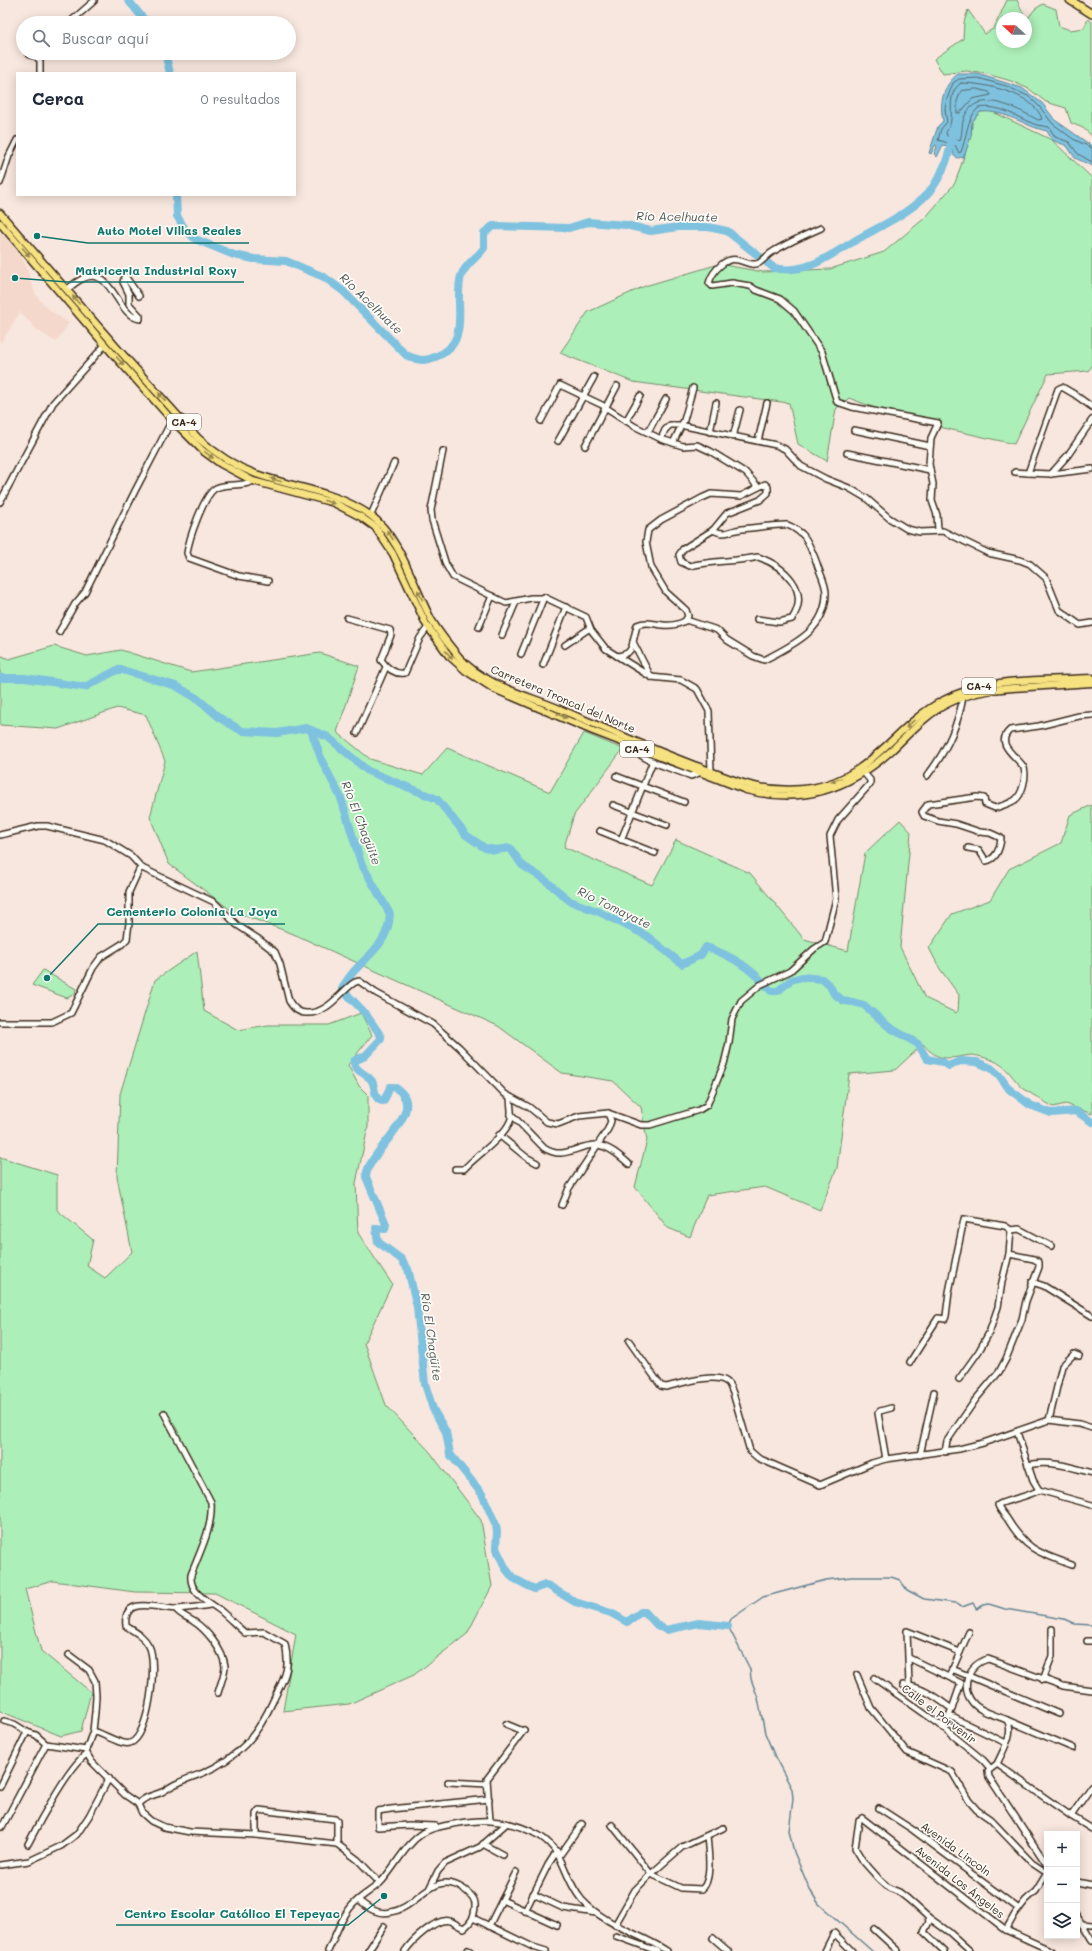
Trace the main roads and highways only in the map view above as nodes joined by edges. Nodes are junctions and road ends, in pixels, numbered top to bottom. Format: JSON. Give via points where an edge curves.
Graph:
{"nodes":[{"id":1,"x":1070,"y":0,"type":"edge"},
{"id":2,"x":1092,"y":14,"type":"edge"},
{"id":3,"x":0,"y":213,"type":"edge"},
{"id":4,"x":0,"y":223,"type":"edge"},
{"id":5,"x":1092,"y":678,"type":"edge"},
{"id":6,"x":1092,"y":683,"type":"edge"},
{"id":7,"x":888,"y":749,"type":"junction"},
{"id":8,"x":872,"y":764,"type":"junction"}],
"edges":[{"from":1,"to":2,"type":"highway"},
{"from":8,"to":3,"type":"main road","name":"Carretera Troncal del Norte","number":"CA-4","one_way":true,"via":[[840,780],[819,786],[799,789],[756,787],[628,739],[481,675],[462,660],[446,642],[432,620],[392,538],[378,520],[332,495],[247,470],[211,449],[118,349]]},
{"from":4,"to":8,"type":"main road","name":"Carretera Troncal del Norte","number":"CA-4","one_way":true,"via":[[172,420],[213,458],[253,481],[334,503],[362,517],[375,527],[389,545],[427,625],[452,660],[485,684],[630,746],[754,792],[791,795],[827,790],[864,773]]},
{"from":5,"to":7,"type":"main road","name":"Carretera Troncal del Norte","number":"CA-4","one_way":true,"via":[[996,683],[964,691],[942,700],[920,714]]},
{"from":6,"to":7,"type":"main road","name":"Carretera Troncal del Norte","number":"CA-4","via":[[997,688],[963,697],[948,703],[925,718]]},
{"from":7,"to":8,"type":"main road","name":"Carretera Troncal del Norte","number":"CA-4"}]}
